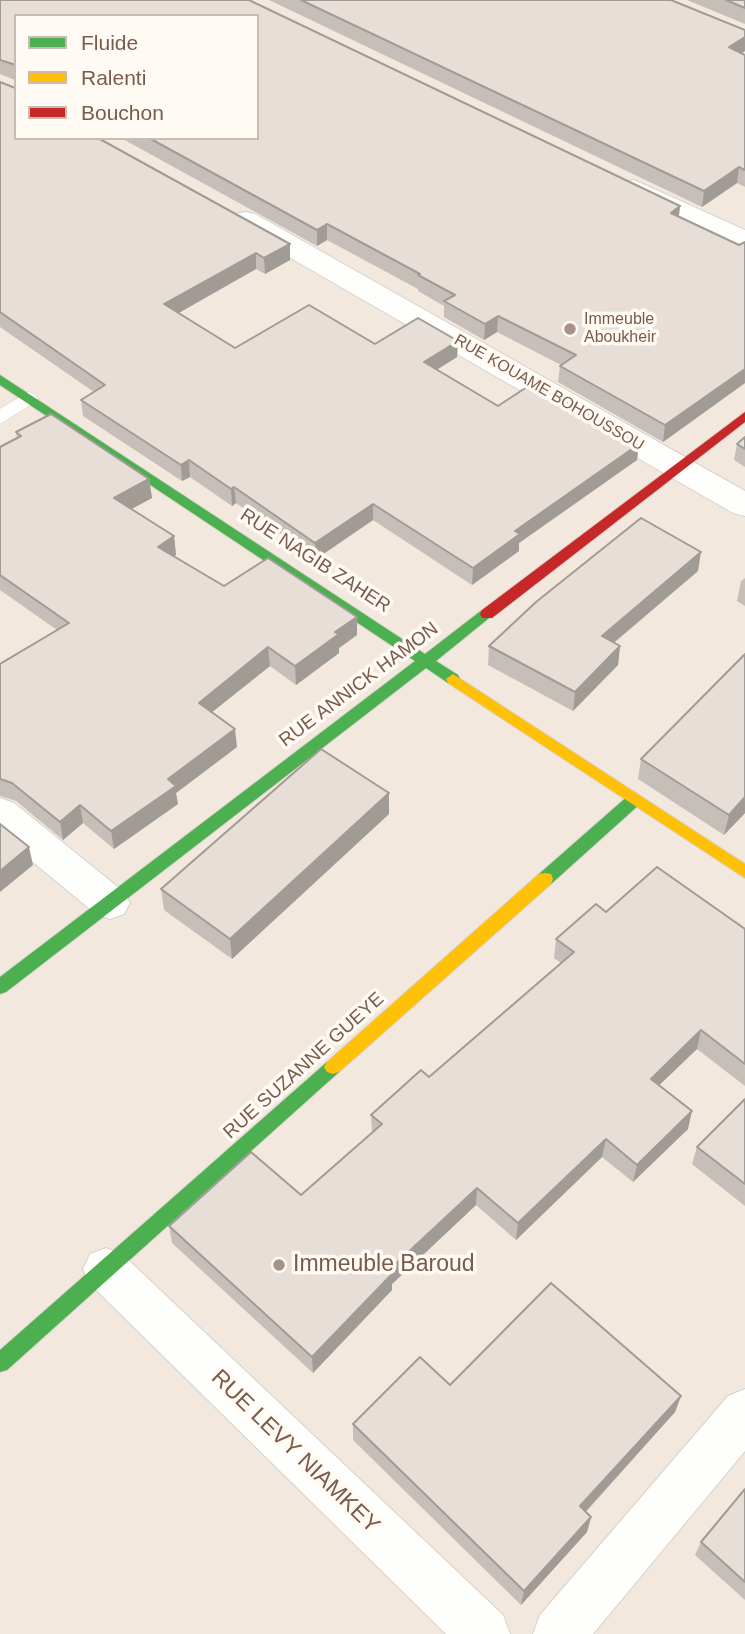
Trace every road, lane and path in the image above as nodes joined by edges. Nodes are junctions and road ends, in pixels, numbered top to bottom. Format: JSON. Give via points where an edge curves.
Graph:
{"nodes":[{"id":1,"x":610,"y":176,"type":"edge"},
{"id":2,"x":217,"y":205,"type":"edge"},
{"id":3,"x":745,"y":241,"type":"edge"},
{"id":4,"x":0,"y":379,"type":"edge"},
{"id":5,"x":28,"y":398,"type":"junction"},
{"id":6,"x":745,"y":416,"type":"edge"},
{"id":7,"x":0,"y":418,"type":"edge"},
{"id":8,"x":680,"y":467,"type":"junction"},
{"id":9,"x":745,"y":505,"type":"edge"},
{"id":10,"x":426,"y":660,"type":"junction"},
{"id":11,"x":635,"y":799,"type":"junction"},
{"id":12,"x":0,"y":813,"type":"edge"},
{"id":13,"x":745,"y":872,"type":"edge"},
{"id":14,"x":110,"y":903,"type":"junction"},
{"id":15,"x":0,"y":987,"type":"edge"},
{"id":16,"x":106,"y":1269,"type":"junction"},
{"id":17,"x":0,"y":1363,"type":"edge"},
{"id":18,"x":745,"y":1413,"type":"edge"},
{"id":19,"x":484,"y":1634,"type":"edge"},
{"id":20,"x":559,"y":1634,"type":"edge"}],
"edges":[{"from":1,"to":3,"type":"street"},
{"from":2,"to":8,"type":"street","name":"RUE KOUAME BOHOUSSOU"},
{"from":4,"to":5,"type":"street","name":"RUE NAGIB ZAHER"},
{"from":5,"to":7,"type":"lane"},
{"from":5,"to":10,"type":"street","name":"RUE NAGIB ZAHER"},
{"from":6,"to":8,"type":"street","name":"RUE ANNICK HAMON"},
{"from":8,"to":9,"type":"street","name":"RUE KOUAME BOHOUSSOU"},
{"from":8,"to":10,"type":"street","name":"RUE ANNICK HAMON"},
{"from":10,"to":11,"type":"street","name":"RUE NAGIB ZAHER"},
{"from":10,"to":14,"type":"street","name":"RUE ANNICK HAMON"},
{"from":11,"to":13,"type":"street","name":"RUE NAGIB ZAHER"},
{"from":11,"to":16,"type":"street","name":"RUE SUZANNE GUEYE"},
{"from":12,"to":14,"type":"street"},
{"from":14,"to":15,"type":"street","name":"RUE ANNICK HAMON"},
{"from":16,"to":17,"type":"street","name":"RUE SUZANNE GUEYE"},
{"from":16,"to":19,"type":"street","name":"RUE LEVY NIAMKEY"},
{"from":18,"to":20,"type":"street"}]}
